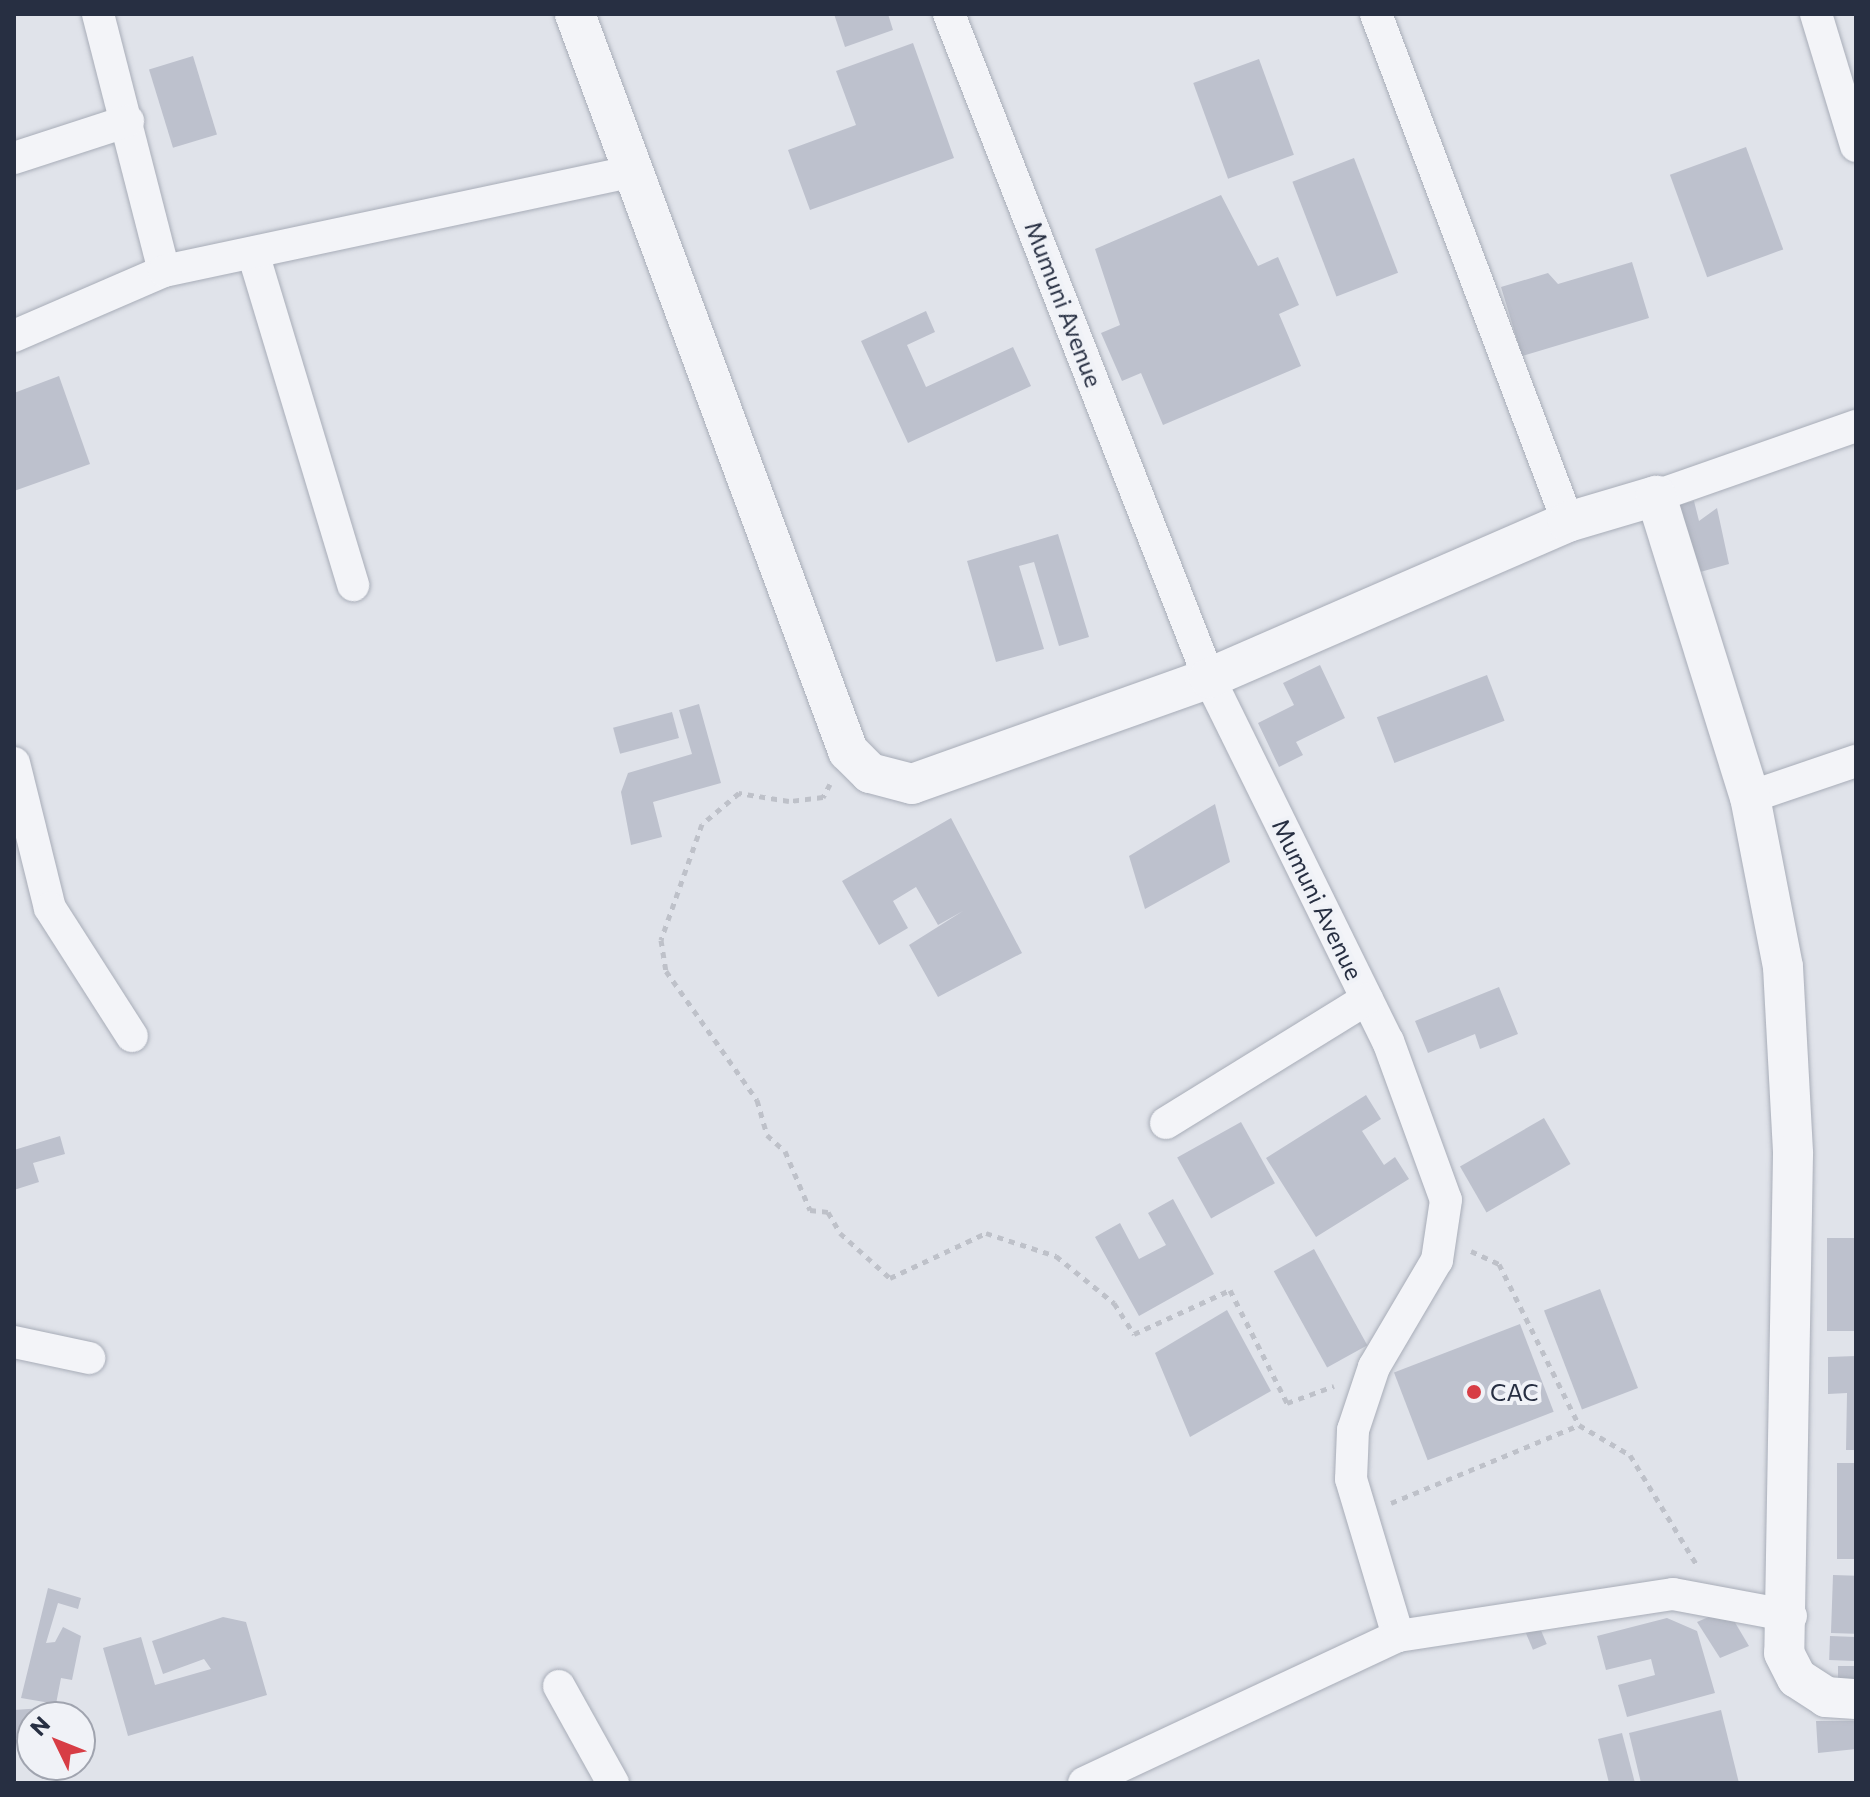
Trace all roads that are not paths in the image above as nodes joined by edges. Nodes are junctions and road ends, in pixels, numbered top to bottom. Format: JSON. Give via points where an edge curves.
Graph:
{"nodes":[{"id":1,"x":98,"y":14,"type":"edge"},
{"id":2,"x":575,"y":14,"type":"edge"},
{"id":3,"x":949,"y":14,"type":"edge"},
{"id":4,"x":1376,"y":14,"type":"edge"},
{"id":5,"x":1816,"y":14,"type":"edge"},
{"id":6,"x":128,"y":121,"type":"junction"},
{"id":7,"x":1856,"y":146,"type":"edge"},
{"id":8,"x":14,"y":158,"type":"edge"},
{"id":9,"x":633,"y":171,"type":"junction"},
{"id":10,"x":253,"y":253,"type":"junction"},
{"id":11,"x":164,"y":271,"type":"junction"},
{"id":12,"x":14,"y":336,"type":"edge"},
{"id":13,"x":1856,"y":426,"type":"edge"},
{"id":14,"x":1656,"y":496,"type":"junction"},
{"id":15,"x":1568,"y":522,"type":"junction"},
{"id":16,"x":353,"y":585,"type":"dead end"},
{"id":17,"x":1209,"y":678,"type":"junction"},
{"id":18,"x":1856,"y":761,"type":"edge"},
{"id":19,"x":14,"y":763,"type":"edge"},
{"id":20,"x":1750,"y":797,"type":"junction"},
{"id":21,"x":1367,"y":999,"type":"junction"},
{"id":22,"x":132,"y":1036,"type":"dead end"},
{"id":23,"x":1166,"y":1123,"type":"dead end"},
{"id":24,"x":14,"y":1342,"type":"edge"},
{"id":25,"x":89,"y":1358,"type":"dead end"},
{"id":26,"x":1791,"y":1616,"type":"junction"},
{"id":27,"x":1398,"y":1636,"type":"junction"},
{"id":28,"x":559,"y":1686,"type":"dead end"},
{"id":29,"x":1856,"y":1699,"type":"edge"},
{"id":30,"x":613,"y":1783,"type":"edge"},
{"id":31,"x":1084,"y":1783,"type":"edge"}],
"edges":[{"from":1,"to":6,"type":"street"},
{"from":2,"to":9,"type":"street"},
{"from":3,"to":17,"type":"street","name":"Mumuni Avenue"},
{"from":4,"to":15,"type":"street"},
{"from":5,"to":7,"type":"street"},
{"from":6,"to":8,"type":"street"},
{"from":6,"to":11,"type":"street"},
{"from":9,"to":10,"type":"street"},
{"from":9,"to":17,"type":"street","via":[[848,751],[870,773],[912,784]]},
{"from":10,"to":11,"type":"street"},
{"from":10,"to":16,"type":"street"},
{"from":11,"to":12,"type":"street"},
{"from":13,"to":14,"type":"street"},
{"from":14,"to":15,"type":"street"},
{"from":14,"to":20,"type":"street"},
{"from":15,"to":17,"type":"street"},
{"from":17,"to":21,"type":"street","name":"Mumuni Avenue"},
{"from":18,"to":20,"type":"street"},
{"from":19,"to":22,"type":"street","via":[[50,908]]},
{"from":20,"to":26,"type":"street","via":[[1783,967],[1793,1154]]},
{"from":21,"to":23,"type":"street"},
{"from":21,"to":27,"type":"street","name":"Mumuni Avenue","via":[[1446,1200],[1439,1244],[1412,1314],[1374,1367],[1353,1430],[1351,1479]]},
{"from":24,"to":25,"type":"street"},
{"from":26,"to":27,"type":"street","via":[[1673,1594]]},
{"from":26,"to":29,"type":"street","via":[[1784,1653],[1797,1678],[1826,1697]]},
{"from":27,"to":31,"type":"street"},
{"from":28,"to":30,"type":"street"}]}
